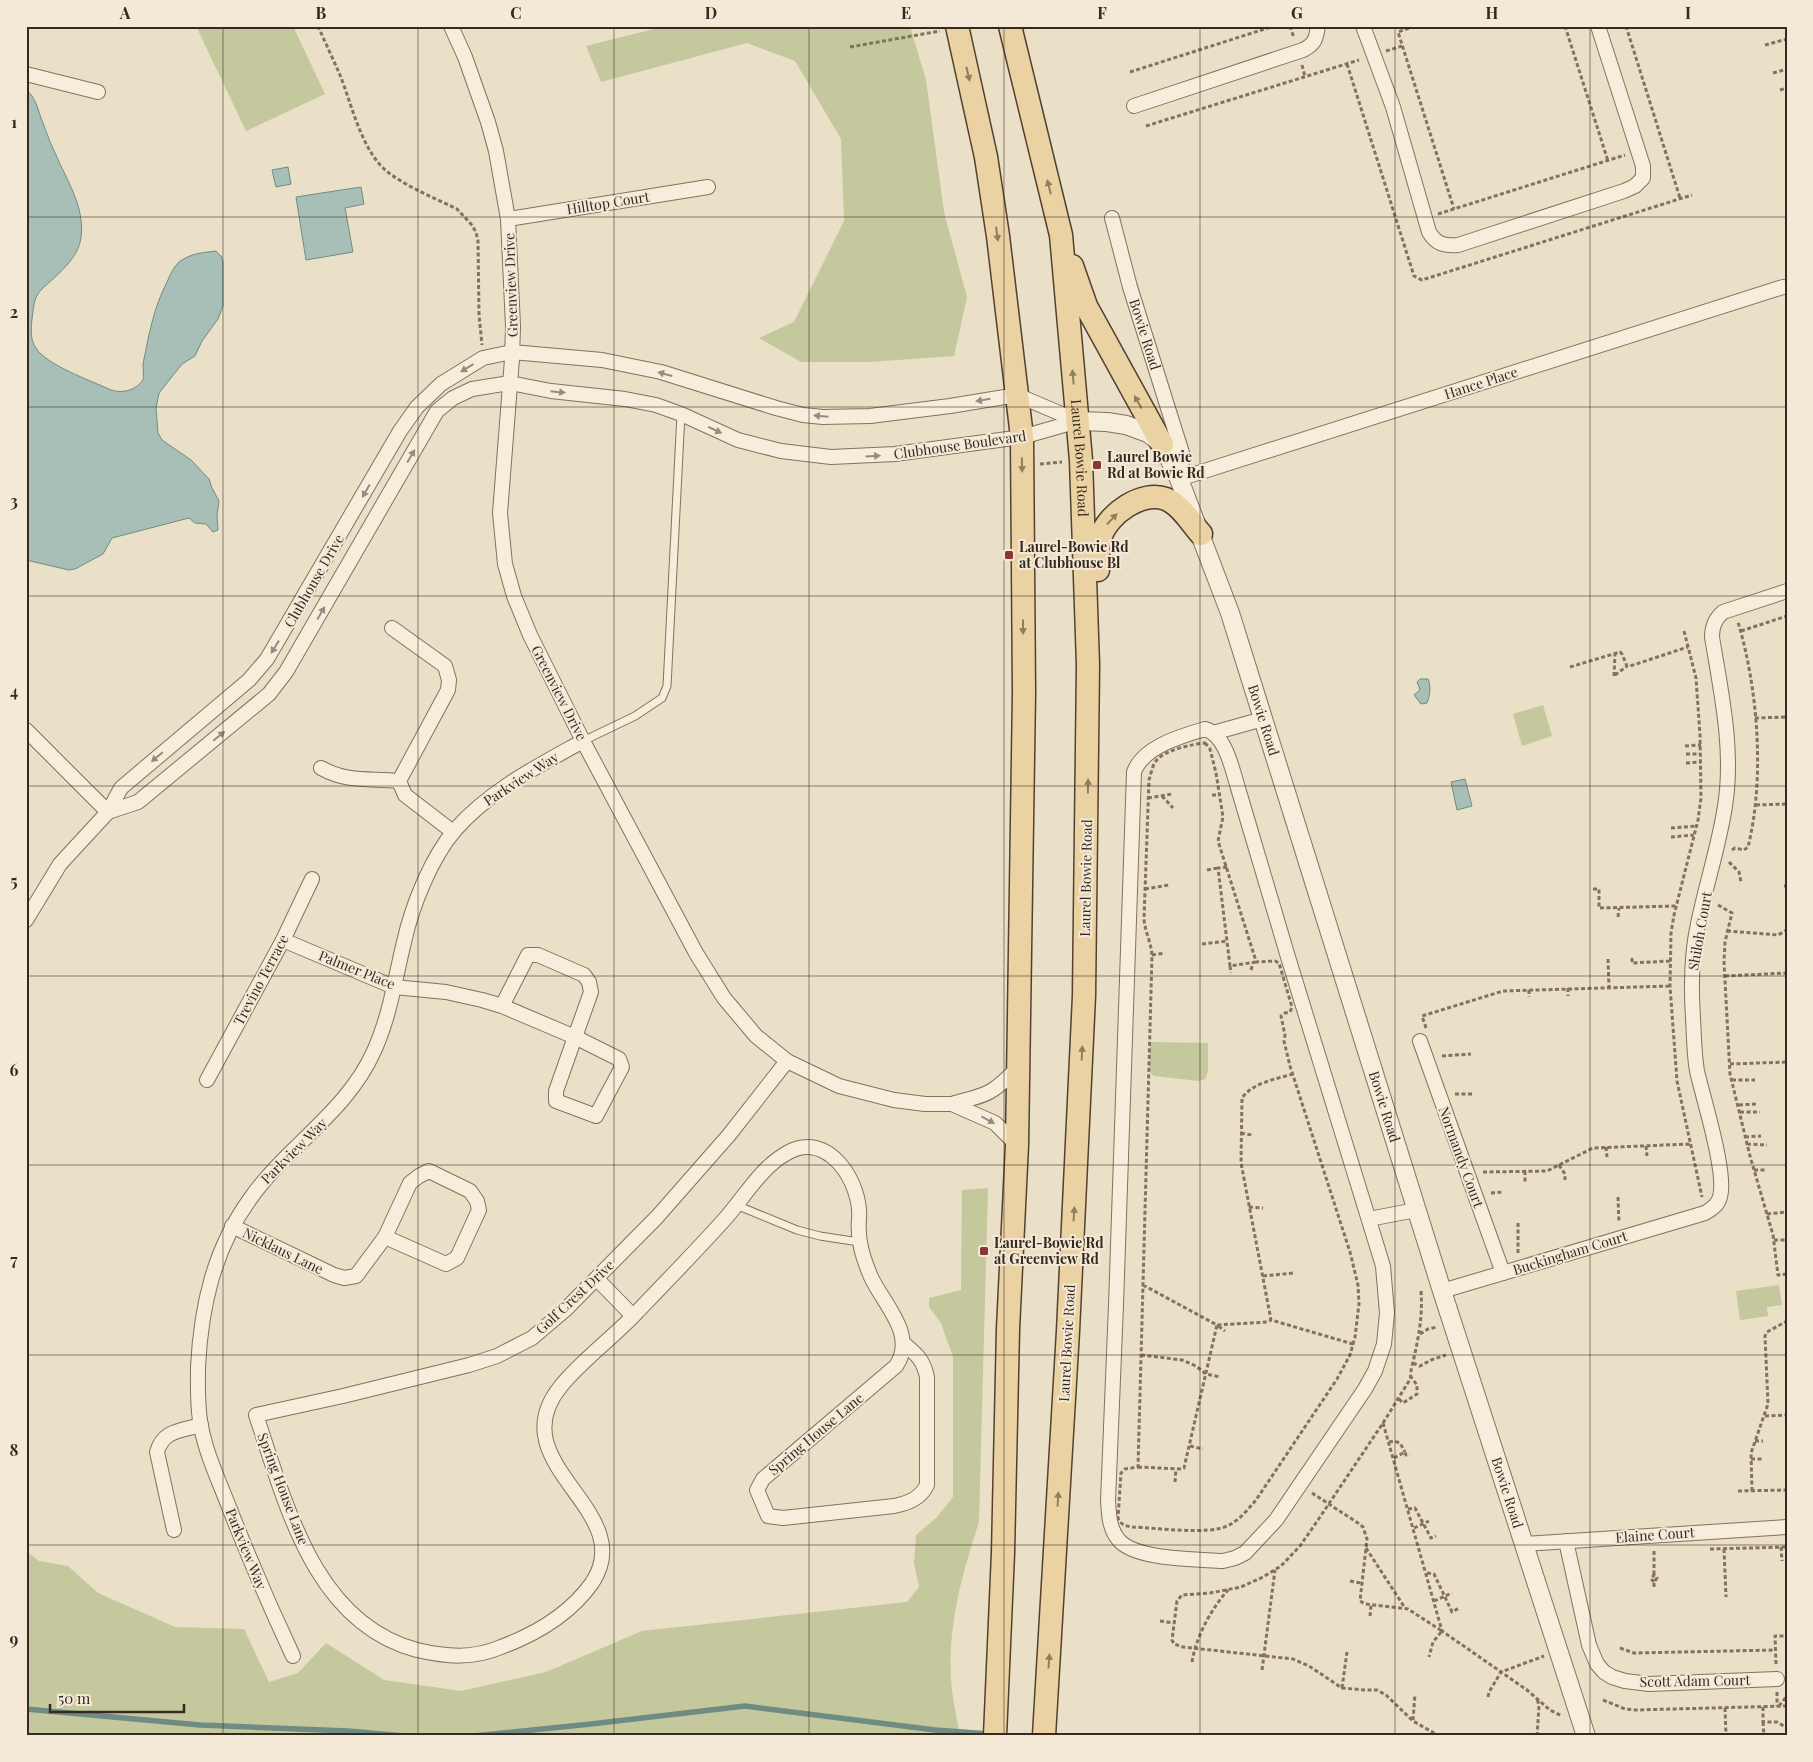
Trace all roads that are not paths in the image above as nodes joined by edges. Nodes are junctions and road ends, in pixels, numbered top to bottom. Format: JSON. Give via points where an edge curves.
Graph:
{"nodes":[{"id":1,"x":451,"y":26,"type":"edge"},
{"id":2,"x":1010,"y":26,"type":"edge"},
{"id":3,"x":1318,"y":26,"type":"edge"},
{"id":4,"x":1363,"y":26,"type":"edge"},
{"id":5,"x":1598,"y":26,"type":"edge"},
{"id":6,"x":957,"y":27,"type":"edge"},
{"id":7,"x":26,"y":74,"type":"edge"},
{"id":8,"x":98,"y":92,"type":"dead end"},
{"id":9,"x":1134,"y":106,"type":"dead end"},
{"id":10,"x":708,"y":187,"type":"dead end"},
{"id":11,"x":1112,"y":218,"type":"dead end"},
{"id":12,"x":508,"y":219,"type":"junction"},
{"id":13,"x":1061,"y":235,"type":"junction"},
{"id":14,"x":1782,"y":287,"type":"dead end"},
{"id":15,"x":512,"y":352,"type":"junction"},
{"id":16,"x":510,"y":383,"type":"junction"},
{"id":17,"x":1017,"y":395,"type":"junction"},
{"id":18,"x":681,"y":414,"type":"junction"},
{"id":19,"x":1078,"y":421,"type":"junction"},
{"id":20,"x":1022,"y":438,"type":"junction"},
{"id":21,"x":1162,"y":444,"type":"junction"},
{"id":22,"x":1179,"y":479,"type":"junction"},
{"id":23,"x":1201,"y":534,"type":"junction"},
{"id":24,"x":1787,"y":591,"type":"edge"},
{"id":25,"x":392,"y":628,"type":"dead end"},
{"id":26,"x":1088,"y":666,"type":"junction"},
{"id":27,"x":1262,"y":719,"type":"junction"},
{"id":28,"x":26,"y":730,"type":"edge"},
{"id":29,"x":1213,"y":733,"type":"junction"},
{"id":30,"x":583,"y":741,"type":"junction"},
{"id":31,"x":322,"y":768,"type":"dead end"},
{"id":32,"x":399,"y":781,"type":"junction"},
{"id":33,"x":108,"y":812,"type":"junction"},
{"id":34,"x":453,"y":832,"type":"junction"},
{"id":35,"x":312,"y":879,"type":"dead end"},
{"id":36,"x":26,"y":920,"type":"edge"},
{"id":37,"x":283,"y":940,"type":"junction"},
{"id":38,"x":394,"y":987,"type":"junction"},
{"id":39,"x":502,"y":1006,"type":"junction"},
{"id":40,"x":575,"y":1037,"type":"junction"},
{"id":41,"x":1424,"y":1037,"type":"road end"},
{"id":42,"x":787,"y":1061,"type":"junction"},
{"id":43,"x":1018,"y":1068,"type":"junction"},
{"id":44,"x":207,"y":1080,"type":"dead end"},
{"id":45,"x":952,"y":1104,"type":"junction"},
{"id":46,"x":1017,"y":1145,"type":"junction"},
{"id":47,"x":736,"y":1205,"type":"junction"},
{"id":48,"x":1416,"y":1210,"type":"junction"},
{"id":49,"x":1699,"y":1215,"type":"joint"},
{"id":50,"x":1369,"y":1219,"type":"junction"},
{"id":51,"x":232,"y":1226,"type":"junction"},
{"id":52,"x":385,"y":1237,"type":"junction"},
{"id":53,"x":859,"y":1242,"type":"junction"},
{"id":54,"x":1502,"y":1273,"type":"junction"},
{"id":55,"x":598,"y":1279,"type":"junction"},
{"id":56,"x":1442,"y":1291,"type":"junction"},
{"id":57,"x":634,"y":1316,"type":"junction"},
{"id":58,"x":903,"y":1343,"type":"junction"},
{"id":59,"x":256,"y":1415,"type":"joint"},
{"id":60,"x":201,"y":1425,"type":"junction"},
{"id":61,"x":1787,"y":1527,"type":"edge"},
{"id":62,"x":174,"y":1530,"type":"dead end"},
{"id":63,"x":1566,"y":1540,"type":"junction"},
{"id":64,"x":1524,"y":1544,"type":"junction"},
{"id":65,"x":293,"y":1656,"type":"dead end"},
{"id":66,"x":1777,"y":1680,"type":"dead end"},
{"id":67,"x":1584,"y":1731,"type":"edge"},
{"id":68,"x":995,"y":1736,"type":"edge"},
{"id":69,"x":1044,"y":1736,"type":"edge"}],
"edges":[{"from":1,"to":12,"type":"street","name":"Greenview Drive","via":[[488,122]]},
{"from":13,"to":2,"type":"main road","name":"Laurel Bowie Road","one_way":true},
{"from":3,"to":9,"type":"street","via":[[1311,46],[1302,50]]},
{"from":4,"to":5,"type":"street","via":[[1393,107],[1425,218],[1434,241],[1447,246],[1635,186],[1643,178],[1643,166]]},
{"from":6,"to":17,"type":"main road","one_way":true,"via":[[986,157]]},
{"from":7,"to":8,"type":"street"},
{"from":10,"to":12,"type":"street","name":"Hilltop Court"},
{"from":11,"to":22,"type":"street","name":"Bowie Road","via":[[1182,456]]},
{"from":12,"to":15,"type":"street","name":"Greenview Drive"},
{"from":19,"to":13,"type":"main road","name":"Laurel Bowie Road","one_way":true},
{"from":21,"to":13,"type":"main road","one_way":true,"via":[[1086,306]]},
{"from":14,"to":22,"type":"street","name":"Hance Place"},
{"from":15,"to":16,"type":"street","name":"Greenview Drive"},
{"from":17,"to":15,"type":"street","one_way":true,"via":[[870,416],[823,417],[776,408],[660,372],[602,360]]},
{"from":15,"to":33,"type":"street","name":"Clubhouse Drive","one_way":true,"via":[[483,358],[441,384],[417,407],[267,659],[249,680],[121,788]]},
{"from":16,"to":18,"type":"street","name":"Clubhouse Boulevard","one_way":true,"via":[[625,399]]},
{"from":16,"to":30,"type":"street","name":"Greenview Drive","via":[[500,513],[505,564],[530,635]]},
{"from":33,"to":16,"type":"street","name":"Clubhouse Drive","one_way":true,"via":[[138,802],[269,694],[286,672],[437,411],[452,398],[472,389]]},
{"from":17,"to":19,"type":"street"},
{"from":17,"to":20,"type":"main road"},
{"from":18,"to":20,"type":"street","name":"Clubhouse Boulevard","one_way":true,"via":[[738,440],[781,451],[831,457],[895,454]]},
{"from":18,"to":30,"type":"lane","via":[[667,686],[662,698],[635,716]]},
{"from":19,"to":20,"type":"street","name":"Clubhouse Boulevard"},
{"from":19,"to":21,"type":"street","via":[[1126,425],[1148,433]]},
{"from":19,"to":26,"type":"main road","name":"Laurel Bowie Road"},
{"from":20,"to":43,"type":"main road","one_way":true,"via":[[1024,693]]},
{"from":21,"to":22,"type":"street","name":"Bowie Road"},
{"from":22,"to":23,"type":"street","name":"Bowie Road"},
{"from":26,"to":23,"type":"main road","one_way":true,"via":[[1098,653],[1100,639],[1098,552],[1100,536],[1107,524],[1128,506],[1152,497],[1176,505]]},
{"from":23,"to":27,"type":"street","name":"Bowie Road","via":[[1230,613]]},
{"from":24,"to":49,"type":"street","name":"Shiloh Court","via":[[1723,612],[1714,623],[1712,637],[1728,771],[1726,804],[1698,925],[1691,985],[1697,1068],[1718,1159],[1721,1188],[1717,1204]]},
{"from":25,"to":32,"type":"street","via":[[445,666],[449,680],[448,690]]},
{"from":69,"to":26,"type":"main road","name":"Laurel Bowie Road","one_way":true,"via":[[1084,996]]},
{"from":27,"to":29,"type":"street"},
{"from":27,"to":48,"type":"street","name":"Bowie Road"},
{"from":28,"to":33,"type":"street"},
{"from":29,"to":50,"type":"street","via":[[1224,748],[1238,788]]},
{"from":29,"to":50,"type":"street","via":[[1204,729],[1152,750],[1140,760],[1134,772],[1108,1515],[1124,1545],[1149,1555],[1223,1561],[1245,1553],[1276,1520],[1365,1389],[1384,1344],[1385,1283]]},
{"from":30,"to":34,"type":"street","name":"Parkview Way","via":[[502,789]]},
{"from":30,"to":42,"type":"street","name":"Greenview Drive","via":[[711,978],[756,1036]]},
{"from":31,"to":32,"type":"street","via":[[348,778]]},
{"from":32,"to":34,"type":"street","via":[[405,795]]},
{"from":33,"to":36,"type":"street","name":"Clubhouse Drive","via":[[60,864]]},
{"from":34,"to":38,"type":"street","name":"Parkview Way","via":[[433,865],[413,912]]},
{"from":35,"to":37,"type":"street","name":"Trevino Terrace"},
{"from":37,"to":38,"type":"street","name":"Palmer Place"},
{"from":37,"to":44,"type":"street","name":"Trevino Terrace"},
{"from":38,"to":39,"type":"street","name":"Palmer Place","via":[[464,995]]},
{"from":38,"to":51,"type":"street","name":"Parkview Way","via":[[380,1035],[362,1074],[340,1104],[268,1175]]},
{"from":39,"to":40,"type":"street","name":"Palmer Place"},
{"from":39,"to":40,"type":"street","via":[[528,955],[538,955],[584,975],[589,982],[590,992]]},
{"from":40,"to":40,"type":"street","name":"Palmer Place","via":[[556,1091],[556,1101],[596,1116],[622,1067],[619,1059]]},
{"from":41,"to":54,"type":"street","name":"Normandy Court"},
{"from":42,"to":45,"type":"street","name":"Greenview Drive","via":[[839,1086],[862,1093],[925,1104]]},
{"from":42,"to":55,"type":"street","name":"Golf Crest Drive","via":[[697,1173]]},
{"from":43,"to":45,"type":"street","via":[[993,1090]]},
{"from":43,"to":46,"type":"main road"},
{"from":45,"to":46,"type":"street","name":"Greenview Drive","one_way":true,"via":[[995,1123]]},
{"from":46,"to":68,"type":"main road"},
{"from":47,"to":53,"type":"lane","via":[[797,1230]]},
{"from":47,"to":53,"type":"street","name":"Spring House Lane","via":[[758,1177],[787,1153],[797,1148],[819,1148],[840,1163],[854,1187],[860,1212]]},
{"from":47,"to":57,"type":"street","name":"Spring House Lane"},
{"from":48,"to":50,"type":"street"},
{"from":48,"to":56,"type":"street","name":"Bowie Road"},
{"from":49,"to":54,"type":"street","name":"Buckingham Court"},
{"from":51,"to":52,"type":"street","name":"Nicklaus Lane","via":[[344,1278],[356,1276]]},
{"from":51,"to":60,"type":"street","name":"Parkview Way","via":[[212,1275],[201,1322],[198,1384]]},
{"from":52,"to":52,"type":"street","via":[[410,1183],[429,1171],[470,1191],[477,1201],[479,1210],[457,1258],[446,1264]]},
{"from":53,"to":58,"type":"street","name":"Spring House Lane","via":[[872,1277],[902,1333]]},
{"from":54,"to":56,"type":"street","name":"Buckingham Court"},
{"from":55,"to":57,"type":"street"},
{"from":55,"to":59,"type":"street","name":"Golf Crest Drive","via":[[532,1338],[497,1356],[418,1378]]},
{"from":56,"to":64,"type":"street","name":"Bowie Road"},
{"from":57,"to":59,"type":"street","name":"Spring House Lane","via":[[561,1386],[552,1400],[544,1429],[551,1457],[581,1497],[599,1534],[603,1553],[597,1575],[576,1602],[559,1616],[528,1637],[486,1654],[464,1657],[409,1648],[386,1639],[350,1614],[326,1586],[307,1551],[283,1496]]},
{"from":58,"to":58,"type":"street","name":"Spring House Lane","via":[[904,1350],[896,1366],[763,1479],[756,1490],[768,1516],[783,1518],[894,1506],[909,1503],[923,1493],[927,1485],[927,1377],[924,1364]]},
{"from":60,"to":62,"type":"street","via":[[168,1434],[159,1444],[157,1452]]},
{"from":60,"to":65,"type":"street","name":"Parkview Way","via":[[217,1477],[255,1574]]},
{"from":61,"to":63,"type":"street","name":"Elaine Court"},
{"from":63,"to":64,"type":"street","name":"Elaine Court"},
{"from":63,"to":66,"type":"street","name":"Scott Adam Court","via":[[1589,1645],[1604,1672],[1625,1681],[1648,1684]]},
{"from":64,"to":67,"type":"street","name":"Bowie Road"}]}
